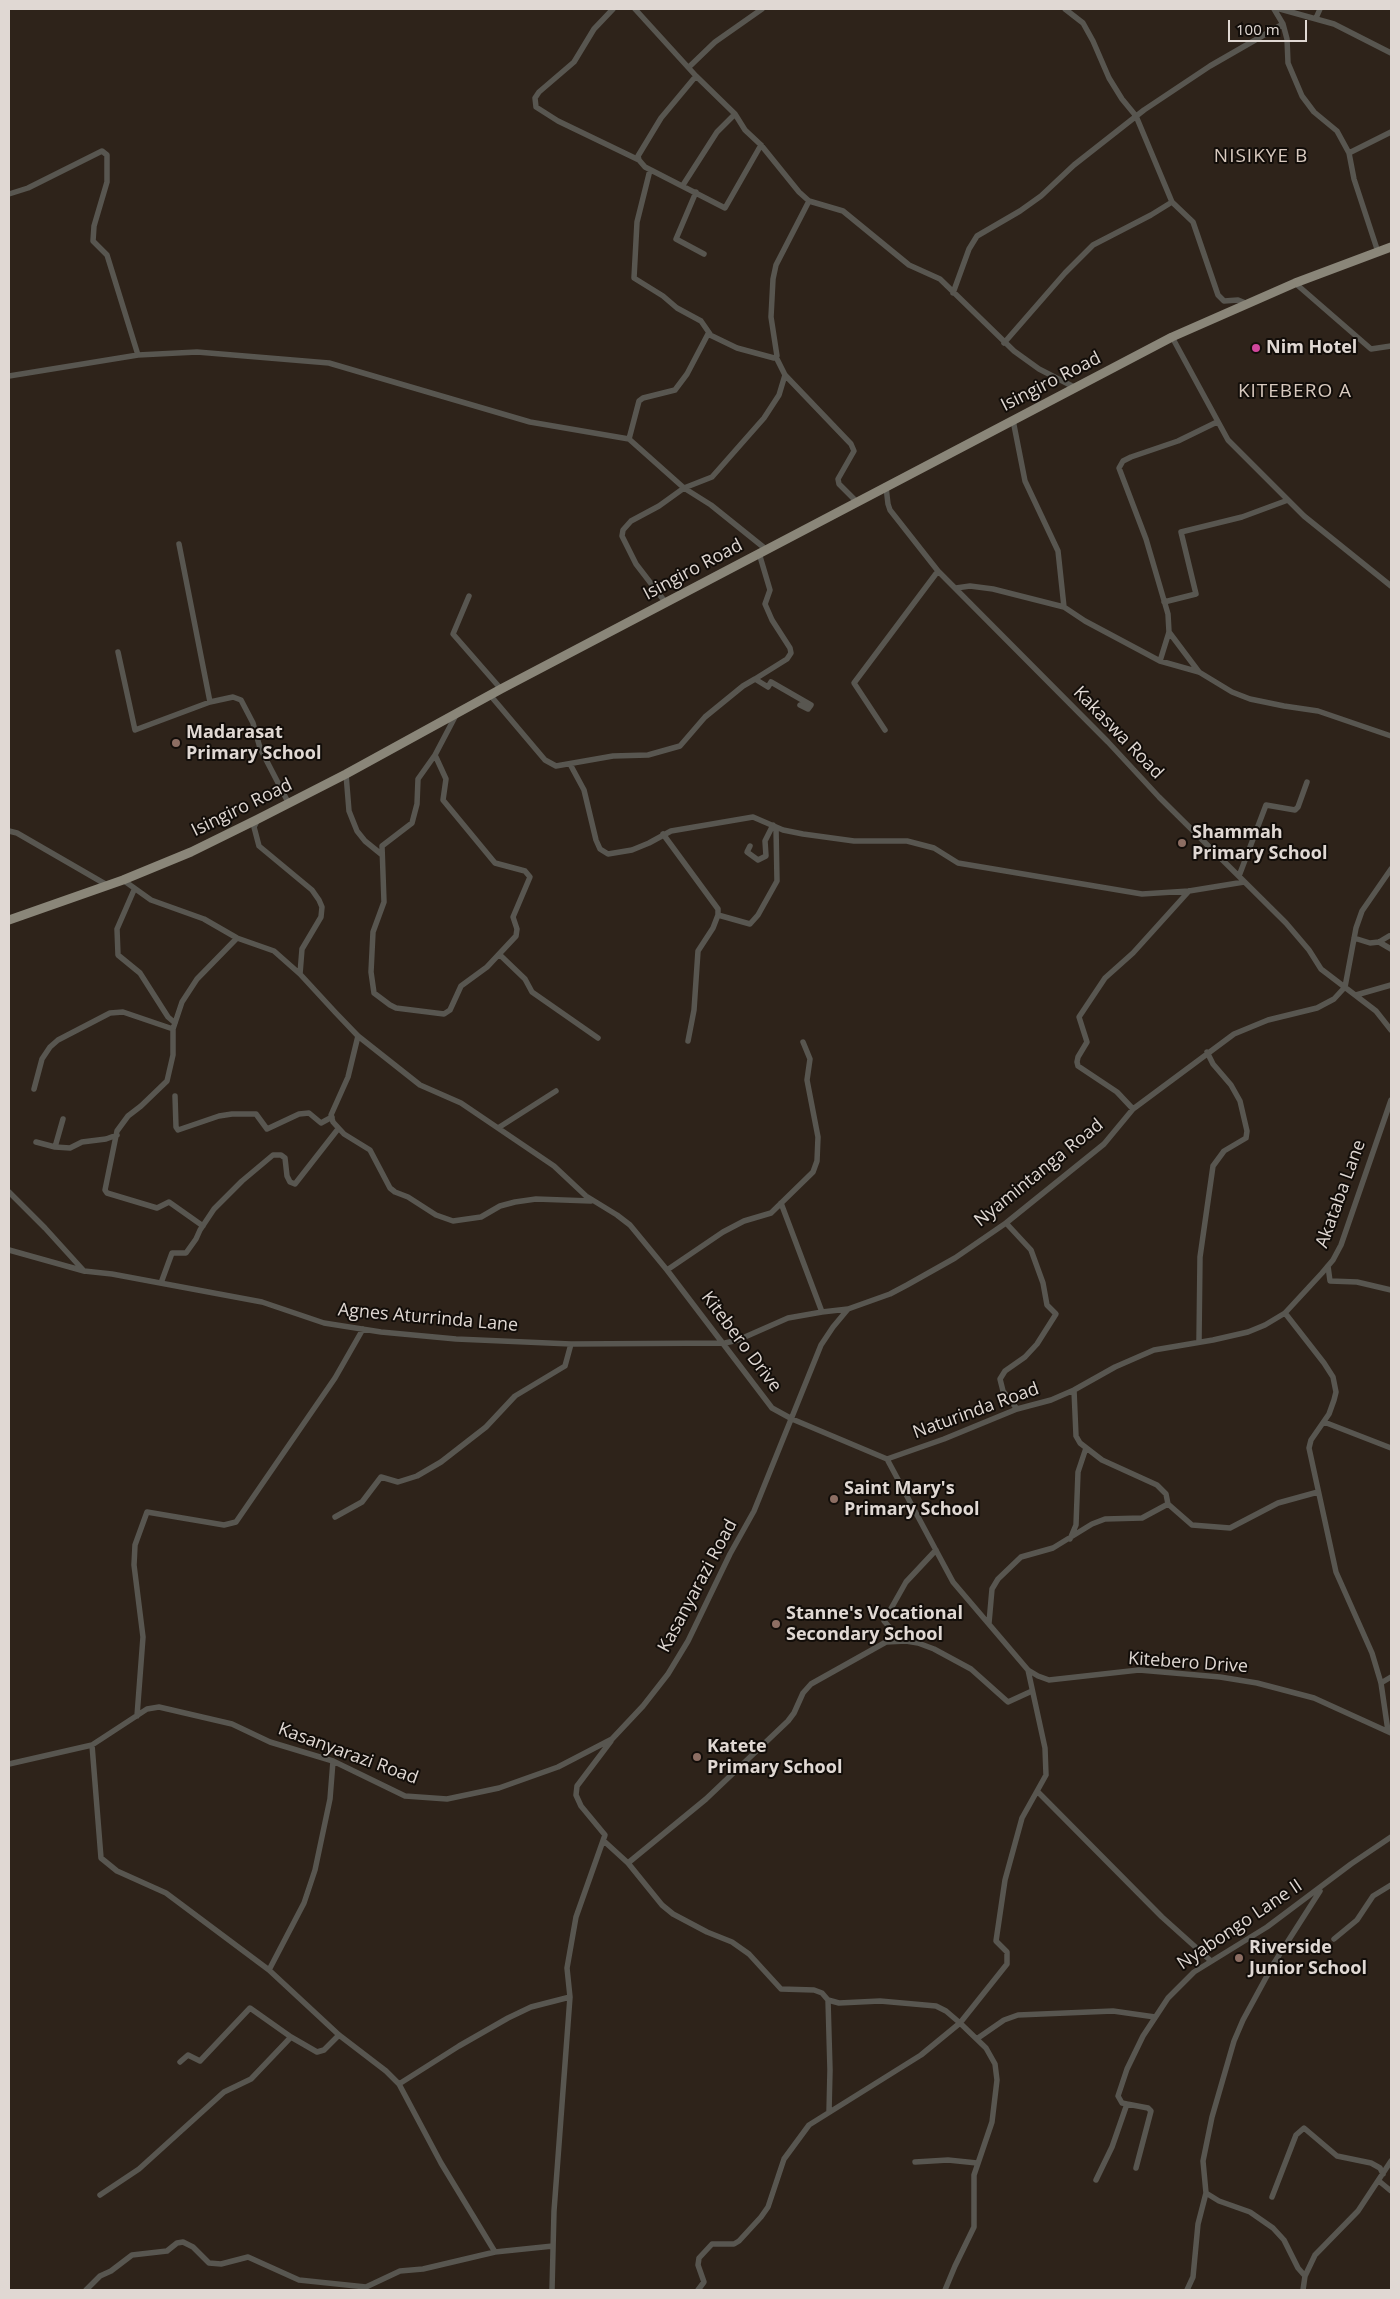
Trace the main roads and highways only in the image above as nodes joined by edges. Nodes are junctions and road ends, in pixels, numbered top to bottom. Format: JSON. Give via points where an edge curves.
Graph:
{"nodes":[{"id":1,"x":1391,"y":247,"type":"edge"},
{"id":2,"x":9,"y":920,"type":"edge"}],
"edges":[{"from":1,"to":2,"type":"main road","name":"Isingiro Road","via":[[1295,283],[1172,338],[501,689],[289,804],[191,852]]}]}
